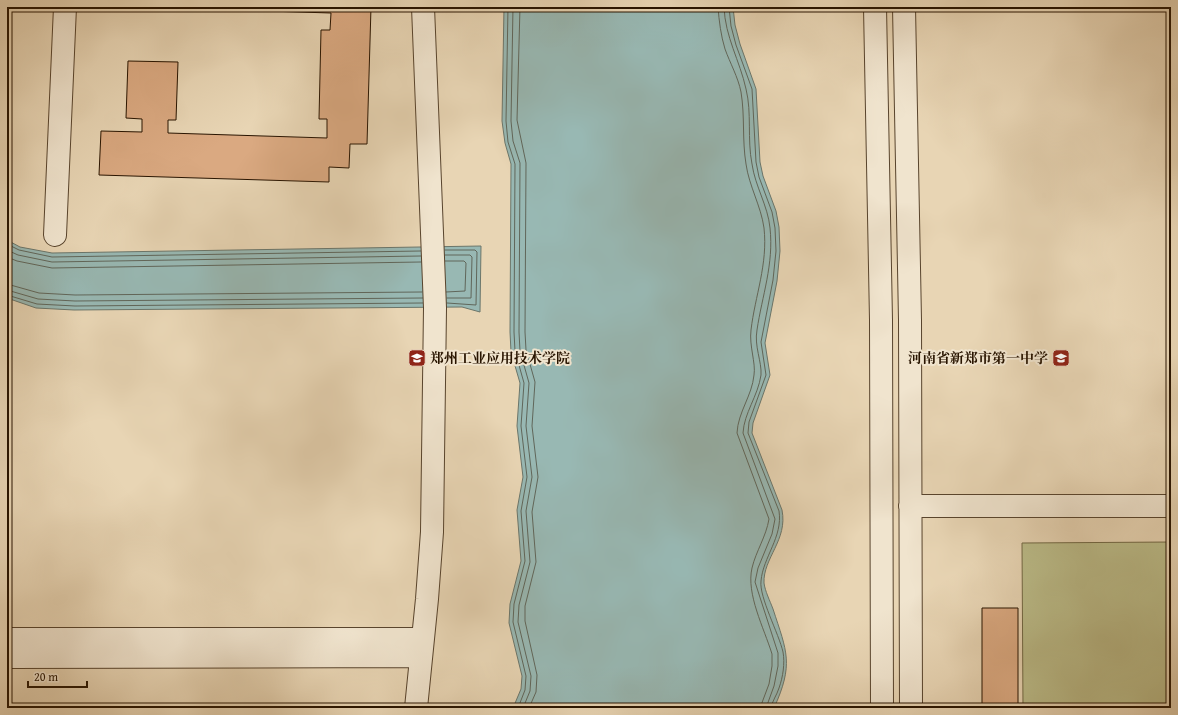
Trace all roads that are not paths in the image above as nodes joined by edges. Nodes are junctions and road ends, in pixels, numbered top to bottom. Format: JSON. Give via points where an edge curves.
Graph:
{"nodes":[{"id":1,"x":65,"y":7,"type":"edge"},
{"id":2,"x":423,"y":7,"type":"edge"},
{"id":3,"x":875,"y":7,"type":"edge"},
{"id":4,"x":904,"y":7,"type":"edge"},
{"id":5,"x":56,"y":235,"type":"dead end"},
{"id":6,"x":910,"y":506,"type":"junction"},
{"id":7,"x":1171,"y":506,"type":"edge"},
{"id":8,"x":7,"y":639,"type":"edge"},
{"id":9,"x":422,"y":648,"type":"junction"},
{"id":10,"x":7,"y":657,"type":"edge"},
{"id":11,"x":416,"y":708,"type":"edge"},
{"id":12,"x":882,"y":708,"type":"edge"},
{"id":13,"x":911,"y":708,"type":"edge"}],
"edges":[{"from":1,"to":5,"type":"street"},
{"from":2,"to":9,"type":"street","via":[[435,308],[432,532]]},
{"from":3,"to":12,"type":"street","via":[[881,320]]},
{"from":4,"to":6,"type":"street","via":[[910,305]]},
{"from":6,"to":7,"type":"street"},
{"from":6,"to":13,"type":"street"},
{"from":8,"to":9,"type":"street"},
{"from":9,"to":10,"type":"street"},
{"from":9,"to":11,"type":"street"}]}
